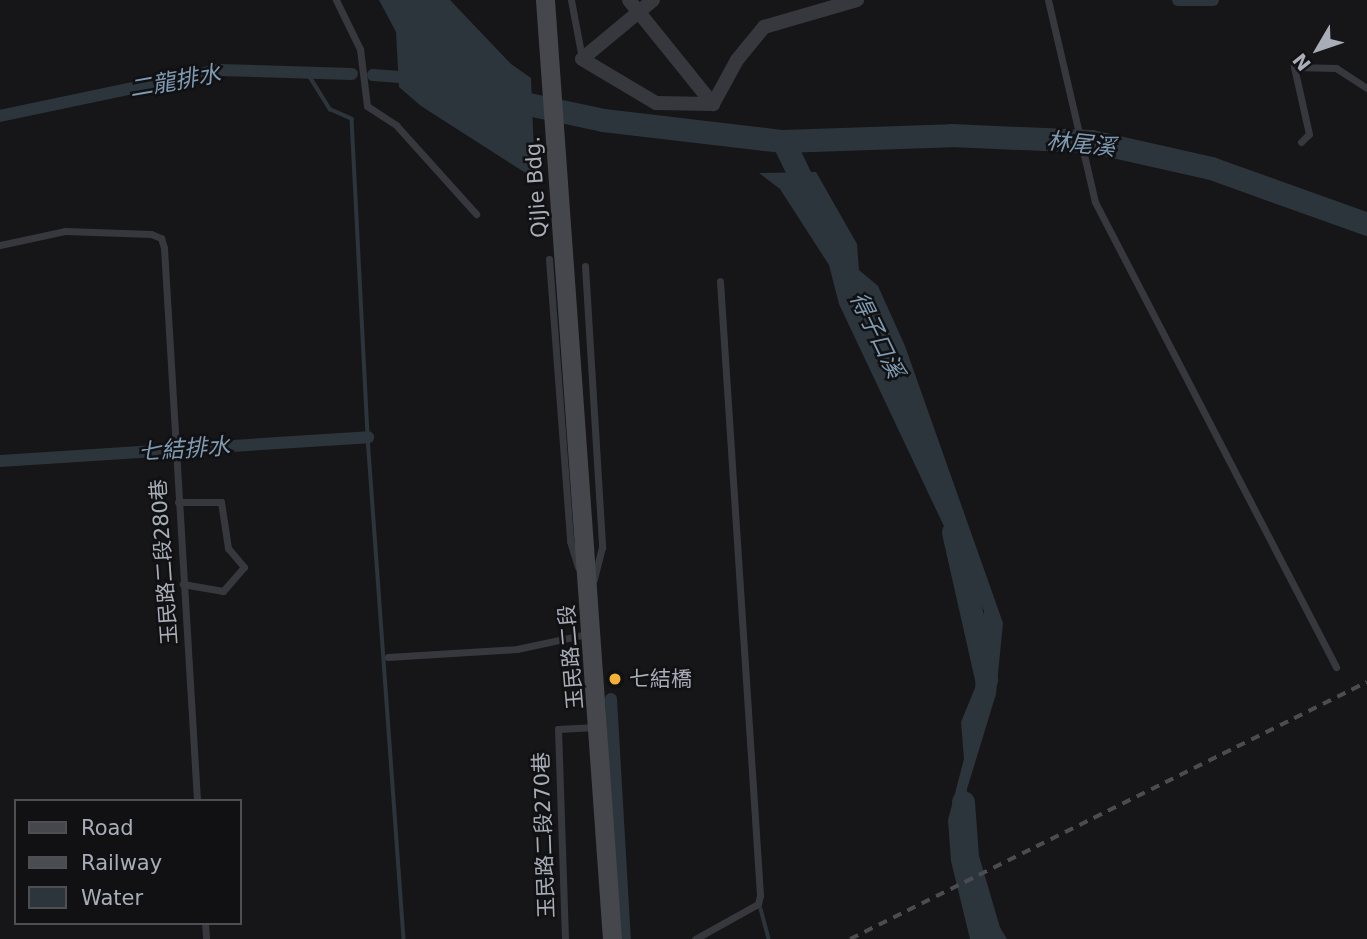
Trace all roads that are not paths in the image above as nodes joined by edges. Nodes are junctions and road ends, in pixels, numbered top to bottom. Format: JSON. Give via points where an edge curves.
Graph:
{"nodes":[{"id":1,"x":336,"y":0,"type":"edge"},
{"id":2,"x":545,"y":0,"type":"edge"},
{"id":3,"x":571,"y":0,"type":"edge"},
{"id":4,"x":629,"y":0,"type":"edge"},
{"id":5,"x":653,"y":0,"type":"edge"},
{"id":6,"x":857,"y":0,"type":"edge"},
{"id":7,"x":1048,"y":0,"type":"edge"},
{"id":8,"x":639,"y":12,"type":"junction"},
{"id":9,"x":582,"y":59,"type":"junction"},
{"id":10,"x":1367,"y":88,"type":"edge"},
{"id":11,"x":713,"y":104,"type":"junction"},
{"id":12,"x":1301,"y":142,"type":"dead end"},
{"id":13,"x":476,"y":214,"type":"dead end"},
{"id":14,"x":0,"y":245,"type":"edge"},
{"id":15,"x":549,"y":259,"type":"dead end"},
{"id":16,"x":585,"y":266,"type":"dead end"},
{"id":17,"x":720,"y":281,"type":"dead end"},
{"id":18,"x":572,"y":372,"type":"joint"},
{"id":19,"x":178,"y":502,"type":"junction"},
{"id":20,"x":183,"y":584,"type":"junction"},
{"id":21,"x":589,"y":601,"type":"junction"},
{"id":22,"x":591,"y":634,"type":"junction"},
{"id":23,"x":388,"y":657,"type":"dead end"},
{"id":24,"x":1336,"y":667,"type":"dead end"},
{"id":25,"x":599,"y":726,"type":"junction"},
{"id":26,"x":197,"y":799,"type":"edge"},
{"id":27,"x":565,"y":939,"type":"edge"},
{"id":28,"x":612,"y":939,"type":"edge"},
{"id":29,"x":695,"y":939,"type":"edge"}],
"edges":[{"from":1,"to":13,"type":"lane","via":[[360,49],[367,106],[396,125]]},
{"from":2,"to":18,"type":"street","name":"QiJie Bdg."},
{"from":3,"to":9,"type":"lane"},
{"from":4,"to":8,"type":"street"},
{"from":5,"to":8,"type":"street"},
{"from":6,"to":11,"type":"street","via":[[764,27],[737,60]]},
{"from":7,"to":24,"type":"lane","via":[[1095,202]]},
{"from":8,"to":9,"type":"street"},
{"from":8,"to":11,"type":"street"},
{"from":9,"to":11,"type":"street","via":[[656,103]]},
{"from":10,"to":12,"type":"lane","via":[[1336,68],[1294,67],[1309,134]]},
{"from":14,"to":19,"type":"lane","name":"玉民路二段280巷","via":[[65,231],[161,237]]},
{"from":15,"to":21,"type":"lane","via":[[570,541]]},
{"from":16,"to":21,"type":"lane","via":[[602,547]]},
{"from":17,"to":29,"type":"lane","via":[[760,895],[758,904]]},
{"from":18,"to":21,"type":"street","name":"玉民路二段"},
{"from":19,"to":20,"type":"lane","name":"玉民路二段280巷"},
{"from":19,"to":20,"type":"lane","via":[[221,502],[228,548],[244,567],[223,591]]},
{"from":20,"to":26,"type":"lane","name":"玉民路二段280巷"},
{"from":21,"to":22,"type":"street","name":"玉民路二段"},
{"from":22,"to":23,"type":"lane","via":[[517,649]]},
{"from":22,"to":25,"type":"street","name":"玉民路二段"},
{"from":25,"to":27,"type":"lane","name":"玉民路二段270巷","via":[[558,729]]},
{"from":25,"to":28,"type":"street","name":"玉民路二段"}]}
